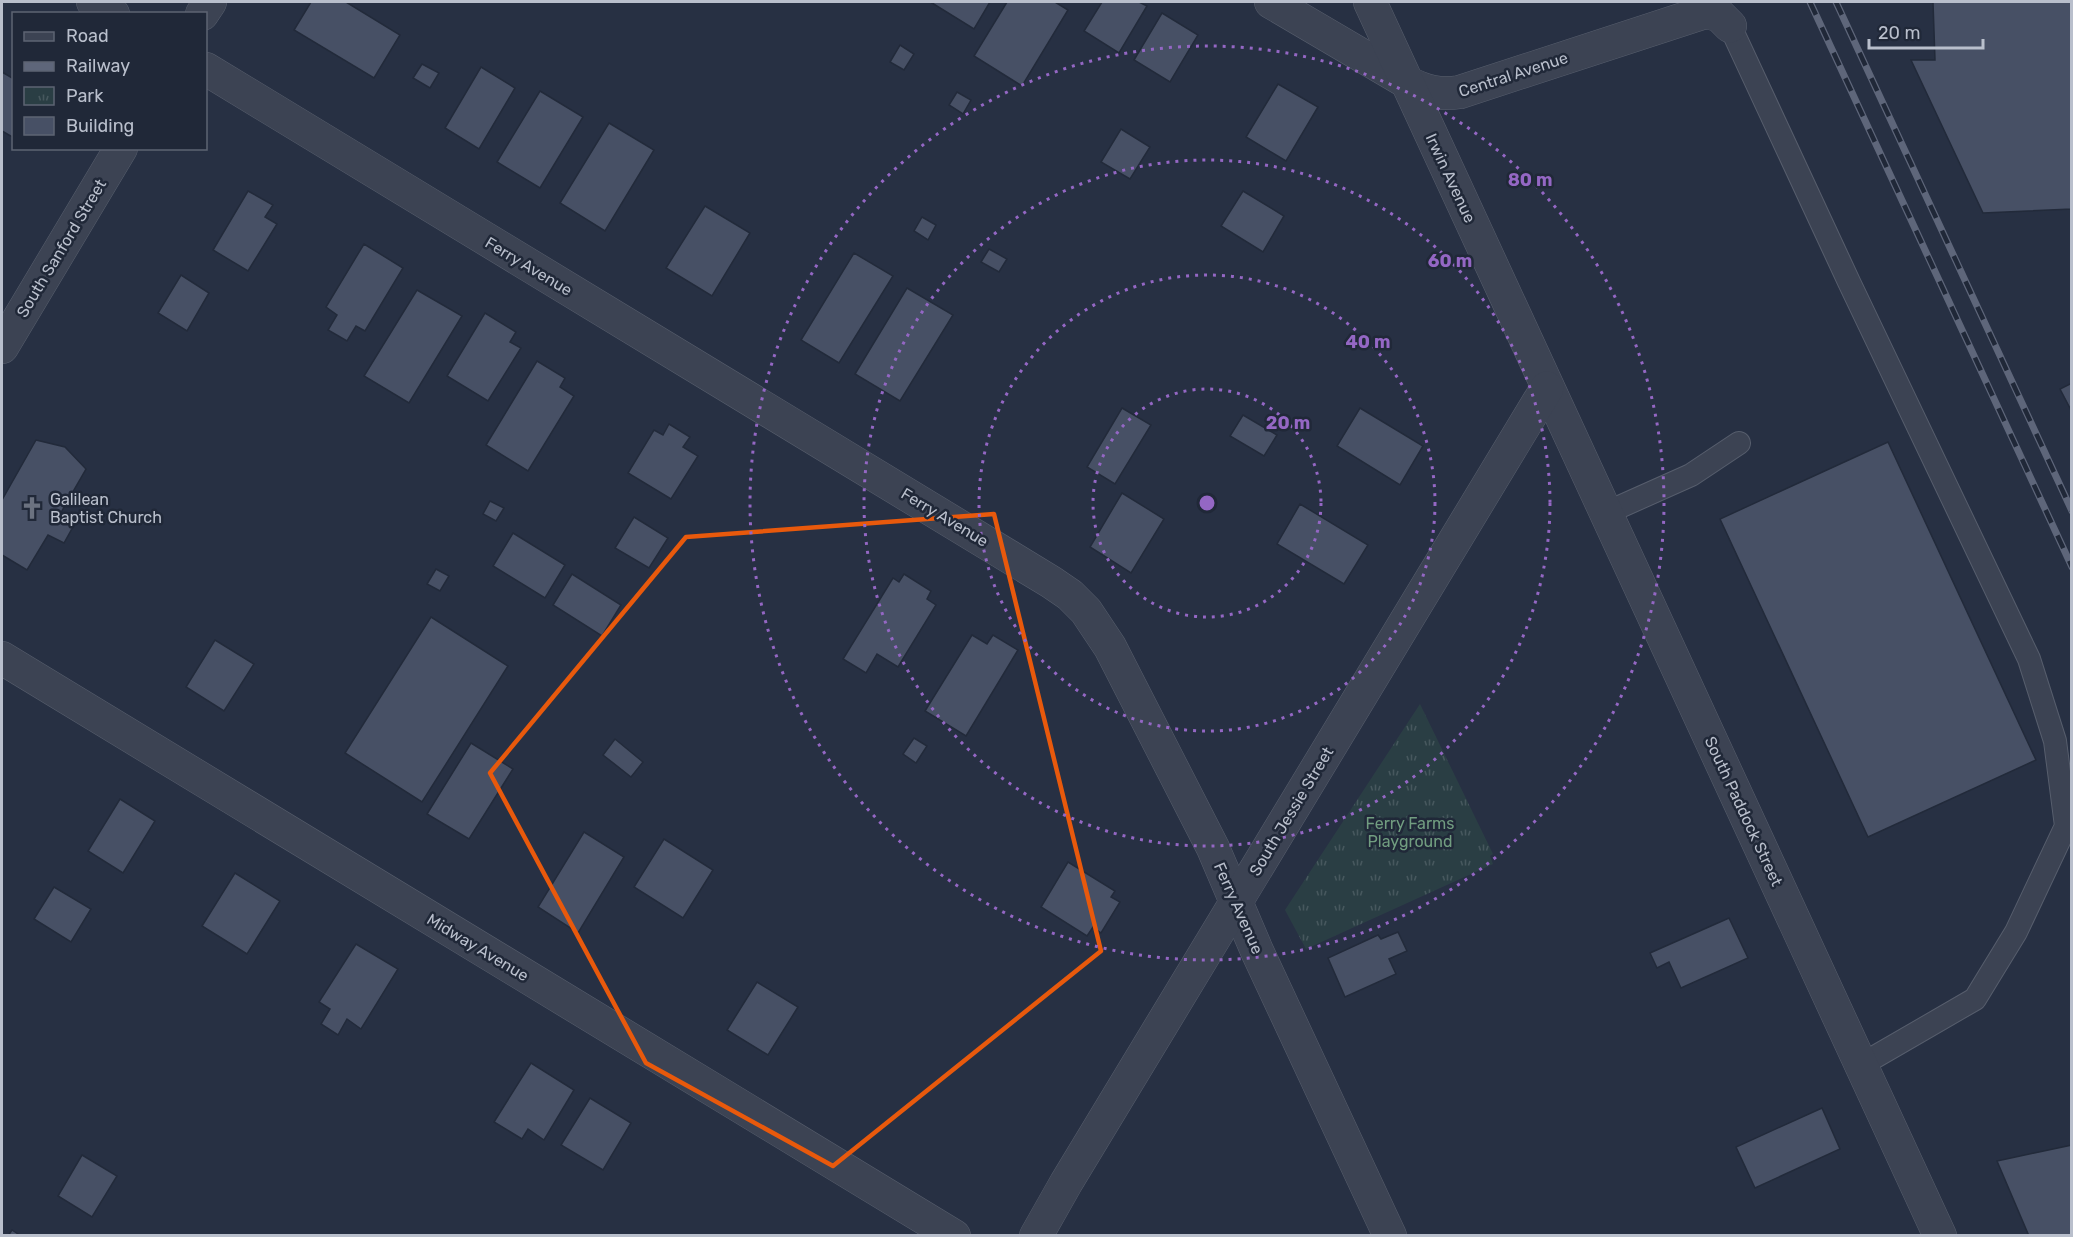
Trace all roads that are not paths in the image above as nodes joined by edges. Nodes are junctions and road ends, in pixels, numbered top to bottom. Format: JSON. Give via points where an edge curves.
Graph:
{"nodes":[{"id":1,"x":93,"y":2,"type":"edge"},
{"id":2,"x":1271,"y":2,"type":"edge"},
{"id":3,"x":1370,"y":2,"type":"edge"},
{"id":4,"x":110,"y":12,"type":"edge"},
{"id":5,"x":1730,"y":26,"type":"joint"},
{"id":6,"x":207,"y":70,"type":"edge"},
{"id":7,"x":1407,"y":82,"type":"junction"},
{"id":8,"x":120,"y":150,"type":"edge"},
{"id":9,"x":2,"y":346,"type":"edge"},
{"id":10,"x":1547,"y":388,"type":"junction"},
{"id":11,"x":1739,"y":443,"type":"dead end"},
{"id":12,"x":1606,"y":513,"type":"junction"},
{"id":13,"x":2,"y":658,"type":"edge"},
{"id":14,"x":1236,"y":901,"type":"junction"},
{"id":15,"x":1861,"y":1065,"type":"junction"},
{"id":16,"x":954,"y":1236,"type":"edge"},
{"id":17,"x":1036,"y":1236,"type":"edge"},
{"id":18,"x":1390,"y":1236,"type":"edge"},
{"id":19,"x":1940,"y":1236,"type":"edge"}],
"edges":[{"from":1,"to":4,"type":"street"},
{"from":2,"to":7,"type":"street","name":"Central Avenue"},
{"from":3,"to":7,"type":"street","name":"Irwin Avenue"},
{"from":5,"to":7,"type":"street","name":"Central Avenue","via":[[1719,15],[1705,12],[1449,94],[1423,91]]},
{"from":5,"to":15,"type":"lane","via":[[2029,659],[2055,741],[2066,826],[2016,932],[1975,999]]},
{"from":6,"to":14,"type":"street","name":"Ferry Avenue","via":[[1070,595],[1110,646]]},
{"from":7,"to":10,"type":"street","name":"Irwin Avenue"},
{"from":8,"to":9,"type":"street","name":"South Sanford Street"},
{"from":10,"to":12,"type":"street","name":"South Paddock Street"},
{"from":10,"to":14,"type":"street","name":"South Jessie Street"},
{"from":11,"to":12,"type":"lane","via":[[1690,475]]},
{"from":12,"to":15,"type":"street","name":"South Paddock Street"},
{"from":13,"to":16,"type":"street","name":"Midway Avenue"},
{"from":14,"to":17,"type":"street","name":"South Jessie Street"},
{"from":14,"to":18,"type":"street","name":"Ferry Avenue"},
{"from":15,"to":19,"type":"street","name":"South Paddock Street"}]}
